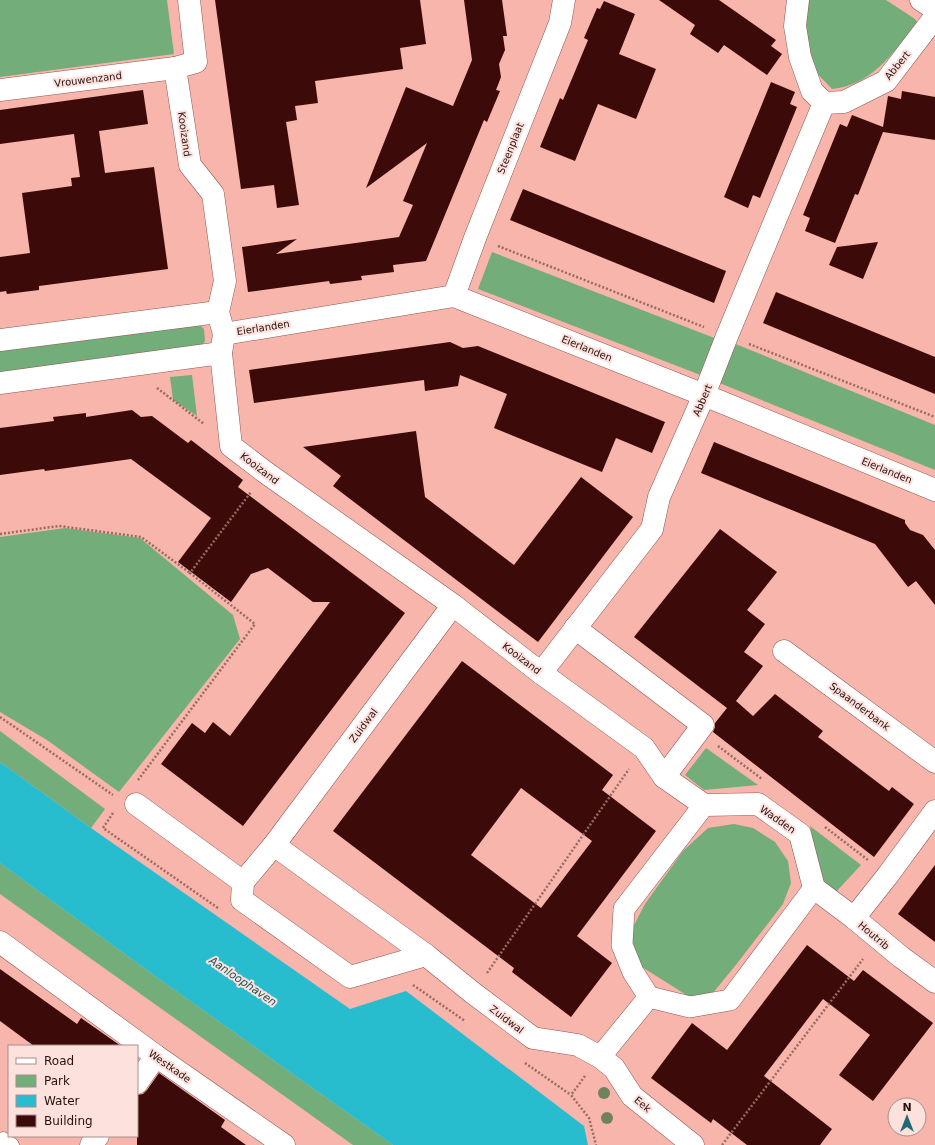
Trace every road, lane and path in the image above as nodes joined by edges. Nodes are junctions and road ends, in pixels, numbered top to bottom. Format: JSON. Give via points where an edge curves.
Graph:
{"nodes":[{"id":1,"x":189,"y":0,"type":"edge"},
{"id":2,"x":564,"y":0,"type":"edge"},
{"id":3,"x":798,"y":0,"type":"edge"},
{"id":4,"x":921,"y":0,"type":"edge"},
{"id":5,"x":935,"y":9,"type":"edge"},
{"id":6,"x":935,"y":17,"type":"edge"},
{"id":7,"x":175,"y":68,"type":"junction"},
{"id":8,"x":0,"y":90,"type":"edge"},
{"id":9,"x":824,"y":103,"type":"junction"},
{"id":10,"x":454,"y":296,"type":"junction"},
{"id":11,"x":218,"y":312,"type":"junction"},
{"id":12,"x":0,"y":340,"type":"edge"},
{"id":13,"x":222,"y":343,"type":"junction"},
{"id":14,"x":130,"y":366,"type":"junction"},
{"id":15,"x":0,"y":383,"type":"edge"},
{"id":16,"x":704,"y":395,"type":"junction"},
{"id":17,"x":231,"y":446,"type":"junction"},
{"id":18,"x":266,"y":472,"type":"junction"},
{"id":19,"x":935,"y":490,"type":"edge"},
{"id":20,"x":0,"y":534,"type":"edge"},
{"id":21,"x":190,"y":574,"type":"junction"},
{"id":22,"x":453,"y":606,"type":"junction"},
{"id":23,"x":575,"y":628,"type":"junction"},
{"id":24,"x":784,"y":651,"type":"dead end"},
{"id":25,"x":541,"y":673,"type":"junction"},
{"id":26,"x":0,"y":717,"type":"edge"},
{"id":27,"x":644,"y":748,"type":"junction"},
{"id":28,"x":935,"y":762,"type":"edge"},
{"id":29,"x":664,"y":777,"type":"junction"},
{"id":30,"x":136,"y":782,"type":"dead end"},
{"id":31,"x":126,"y":800,"type":"joint"},
{"id":32,"x":704,"y":805,"type":"junction"},
{"id":33,"x":935,"y":811,"type":"edge"},
{"id":34,"x":274,"y":845,"type":"junction"},
{"id":35,"x":243,"y":882,"type":"junction"},
{"id":36,"x":814,"y":888,"type":"junction"},
{"id":37,"x":854,"y":918,"type":"junction"},
{"id":38,"x":878,"y":939,"type":"junction"},
{"id":39,"x":0,"y":942,"type":"edge"},
{"id":40,"x":426,"y":955,"type":"junction"},
{"id":41,"x":935,"y":982,"type":"edge"},
{"id":42,"x":472,"y":993,"type":"junction"},
{"id":43,"x":649,"y":997,"type":"junction"},
{"id":44,"x":156,"y":1056,"type":"junction"},
{"id":45,"x":600,"y":1057,"type":"junction"},
{"id":46,"x":138,"y":1082,"type":"edge"},
{"id":47,"x":97,"y":1137,"type":"edge"},
{"id":48,"x":91,"y":1145,"type":"edge"},
{"id":49,"x":284,"y":1145,"type":"edge"},
{"id":50,"x":596,"y":1145,"type":"edge"},
{"id":51,"x":693,"y":1145,"type":"edge"},
{"id":52,"x":722,"y":1145,"type":"edge"}],
"edges":[{"from":1,"to":7,"type":"street","via":[[196,62]]},
{"from":2,"to":10,"type":"street","name":"Steenplaat","via":[[560,23]]},
{"from":3,"to":9,"type":"street","via":[[795,26],[800,57],[812,91]]},
{"from":4,"to":5,"type":"street"},
{"from":6,"to":9,"type":"street","name":"Abbert","via":[[886,81],[844,102]]},
{"from":7,"to":8,"type":"street","name":"Vrouwenzand"},
{"from":7,"to":11,"type":"street","name":"Kooizand","via":[[190,165],[213,194],[225,281]]},
{"from":9,"to":16,"type":"street","name":"Abbert"},
{"from":10,"to":13,"type":"street","name":"Eierlanden"},
{"from":10,"to":16,"type":"street","name":"Eierlanden"},
{"from":11,"to":12,"type":"street"},
{"from":11,"to":13,"type":"street","name":"Kooizand"},
{"from":13,"to":14,"type":"street","name":"Eierlanden"},
{"from":13,"to":17,"type":"street","name":"Kooizand"},
{"from":14,"to":15,"type":"street","name":"Eierlanden"},
{"from":14,"to":17,"type":"path"},
{"from":16,"to":19,"type":"street","name":"Eierlanden"},
{"from":16,"to":23,"type":"street","name":"Abbert","via":[[659,497],[652,529]]},
{"from":17,"to":18,"type":"street","name":"Kooizand"},
{"from":18,"to":21,"type":"path"},
{"from":18,"to":22,"type":"street","name":"Kooizand"},
{"from":20,"to":21,"type":"path","via":[[59,526],[140,536]]},
{"from":21,"to":30,"type":"path","via":[[255,624]]},
{"from":22,"to":25,"type":"street","name":"Kooizand"},
{"from":22,"to":34,"type":"street","name":"Zuidwal"},
{"from":23,"to":25,"type":"street","name":"Abbert"},
{"from":23,"to":29,"type":"street","via":[[703,724]]},
{"from":24,"to":28,"type":"street","name":"Spaanderbank"},
{"from":25,"to":27,"type":"street","name":"Kooizand"},
{"from":26,"to":31,"type":"path"},
{"from":27,"to":29,"type":"street","name":"Kooizand"},
{"from":27,"to":42,"type":"path"},
{"from":29,"to":32,"type":"street","name":"Kooizand"},
{"from":31,"to":35,"type":"street"},
{"from":32,"to":36,"type":"street","name":"Wadden","via":[[758,804],[800,834]]},
{"from":32,"to":43,"type":"street","via":[[624,909],[622,946],[633,972]]},
{"from":33,"to":37,"type":"street"},
{"from":34,"to":35,"type":"street","name":"Zuidwal"},
{"from":34,"to":40,"type":"street","name":"Zuidwal"},
{"from":35,"to":40,"type":"street","via":[[242,900],[350,977]]},
{"from":36,"to":37,"type":"street","name":"Houtrib"},
{"from":36,"to":43,"type":"street","via":[[730,1000],[690,1007]]},
{"from":37,"to":38,"type":"street","name":"Houtrib"},
{"from":38,"to":41,"type":"street","name":"Houtrib"},
{"from":38,"to":52,"type":"path"},
{"from":39,"to":44,"type":"street","name":"Westkade"},
{"from":40,"to":42,"type":"street","name":"Zuidwal"},
{"from":42,"to":45,"type":"street","name":"Zuidwal","via":[[533,1038],[578,1045]]},
{"from":43,"to":45,"type":"street"},
{"from":44,"to":46,"type":"street"},
{"from":44,"to":49,"type":"street","name":"Westkade"},
{"from":45,"to":50,"type":"path","via":[[571,1095],[590,1118]]},
{"from":45,"to":51,"type":"street","name":"Eek","via":[[614,1068],[632,1096]]},
{"from":47,"to":48,"type":"street"}]}
